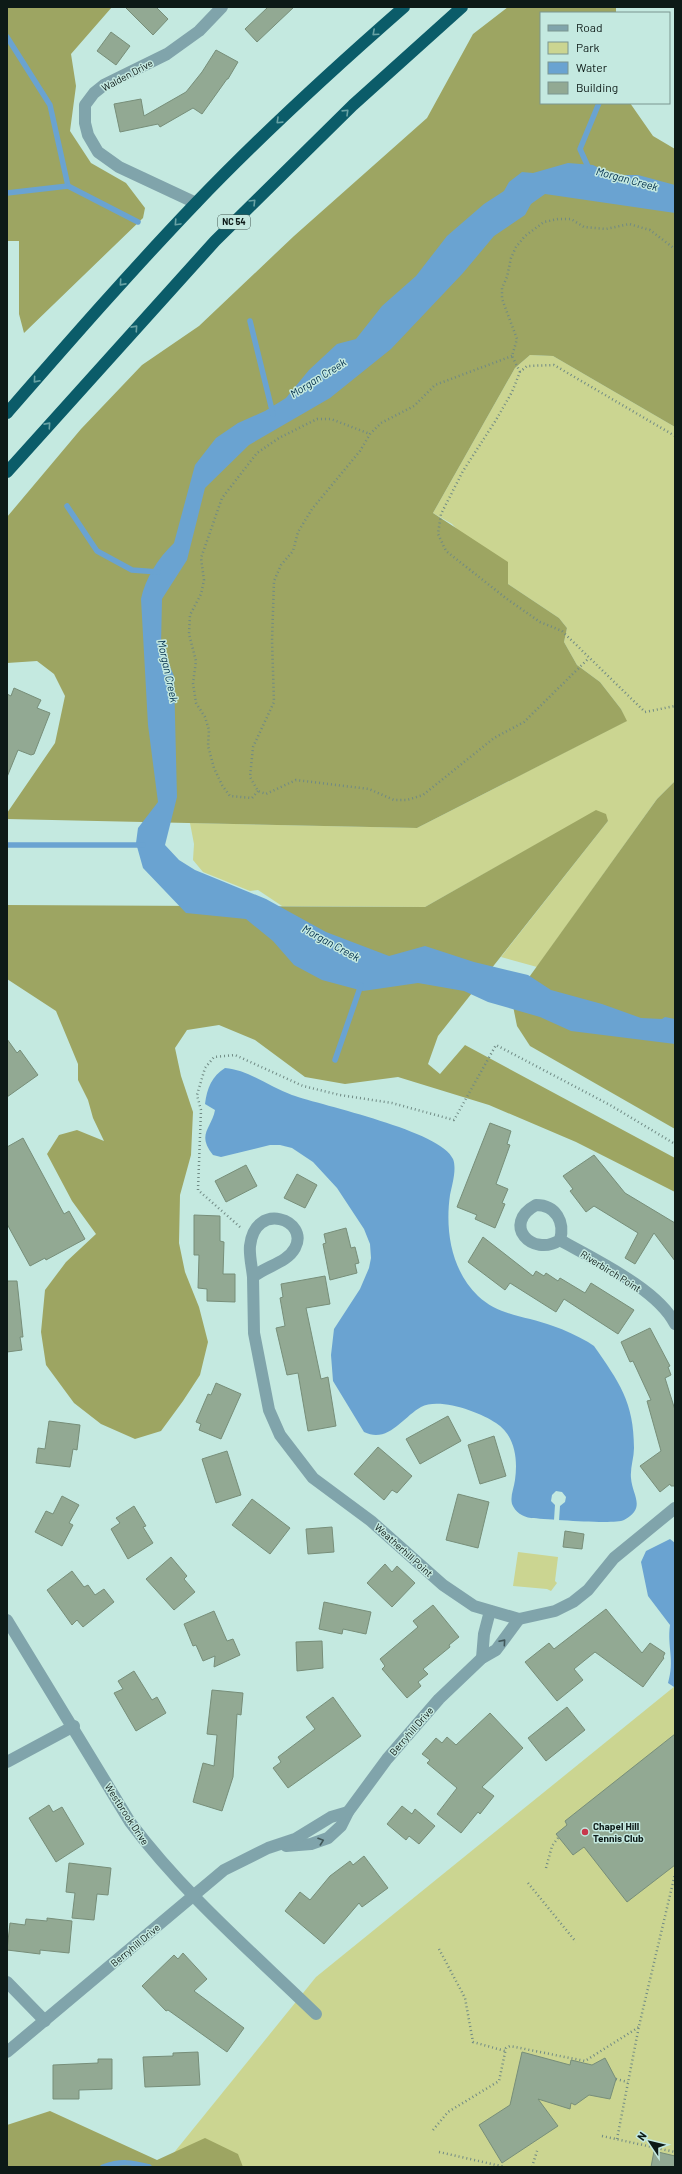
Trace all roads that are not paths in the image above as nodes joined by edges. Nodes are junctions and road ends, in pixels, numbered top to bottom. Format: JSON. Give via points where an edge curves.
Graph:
{"nodes":[{"id":1,"x":222,"y":7,"type":"edge"},
{"id":2,"x":404,"y":7,"type":"edge"},
{"id":3,"x":451,"y":7,"type":"edge"},
{"id":4,"x":462,"y":7,"type":"edge"},
{"id":5,"x":417,"y":47,"type":"junction"},
{"id":6,"x":196,"y":203,"type":"junction"},
{"id":7,"x":7,"y":412,"type":"edge"},
{"id":8,"x":7,"y":472,"type":"edge"},
{"id":9,"x":560,"y":1240,"type":"dead end"},
{"id":10,"x":253,"y":1277,"type":"junction"},
{"id":11,"x":675,"y":1324,"type":"edge"},
{"id":12,"x":675,"y":1508,"type":"edge"},
{"id":13,"x":490,"y":1611,"type":"junction"},
{"id":14,"x":7,"y":1620,"type":"edge"},
{"id":15,"x":519,"y":1620,"type":"junction"},
{"id":16,"x":482,"y":1658,"type":"junction"},
{"id":17,"x":74,"y":1726,"type":"junction"},
{"id":18,"x":7,"y":1762,"type":"edge"},
{"id":19,"x":348,"y":1812,"type":"junction"},
{"id":20,"x":268,"y":1848,"type":"junction"},
{"id":21,"x":194,"y":1896,"type":"junction"},
{"id":22,"x":7,"y":1982,"type":"edge"},
{"id":23,"x":316,"y":2014,"type":"dead end"},
{"id":24,"x":45,"y":2021,"type":"junction"},
{"id":25,"x":7,"y":2052,"type":"edge"}],
"edges":[{"from":1,"to":6,"type":"street","name":"Walden Drive","via":[[199,31],[174,50],[104,85],[85,105],[88,135],[98,152],[119,167]]},
{"from":2,"to":6,"type":"highway","one_way":true,"via":[[322,79]]},
{"from":3,"to":5,"type":"highway"},
{"from":4,"to":5,"type":"highway","number":"NC 54"},
{"from":8,"to":5,"type":"highway","number":"NC 54","one_way":true,"via":[[215,241],[309,147]]},
{"from":6,"to":7,"type":"highway","one_way":true},
{"from":9,"to":11,"type":"street","name":"Riverbirch Point","via":[[631,1281],[669,1312]]},
{"from":10,"to":10,"type":"street","name":"Weatherhill Point","via":[[264,1268],[281,1263],[296,1247],[297,1236],[291,1224],[282,1218],[263,1222],[252,1238],[250,1246]]},
{"from":10,"to":13,"type":"street","name":"Weatherhill Point","via":[[254,1333],[269,1410],[280,1435],[313,1478],[371,1521],[443,1585],[474,1606]]},
{"from":12,"to":15,"type":"street","via":[[614,1558],[588,1590],[574,1602],[555,1611]]},
{"from":13,"to":15,"type":"street","name":"Weatherhill Point"},
{"from":13,"to":16,"type":"street","via":[[484,1634]]},
{"from":14,"to":17,"type":"street","name":"Westbrook Drive"},
{"from":16,"to":15,"type":"street","name":"Berryhill Drive","one_way":true,"via":[[496,1650]]},
{"from":16,"to":19,"type":"street","name":"Berryhill Drive","via":[[439,1699],[387,1759]]},
{"from":17,"to":18,"type":"street"},
{"from":17,"to":21,"type":"street","name":"Westbrook Drive","via":[[130,1822],[153,1852]]},
{"from":19,"to":20,"type":"street","name":"Berryhill Drive","via":[[331,1817],[295,1839]]},
{"from":20,"to":19,"type":"street","name":"Berryhill Drive","one_way":true,"via":[[311,1844],[328,1838],[341,1826]]},
{"from":20,"to":21,"type":"street","name":"Berryhill Drive","via":[[224,1870]]},
{"from":21,"to":23,"type":"street","name":"Westbrook Drive"},
{"from":21,"to":24,"type":"street","name":"Berryhill Drive"},
{"from":22,"to":24,"type":"street"},
{"from":24,"to":25,"type":"street","name":"Berryhill Drive"}]}
